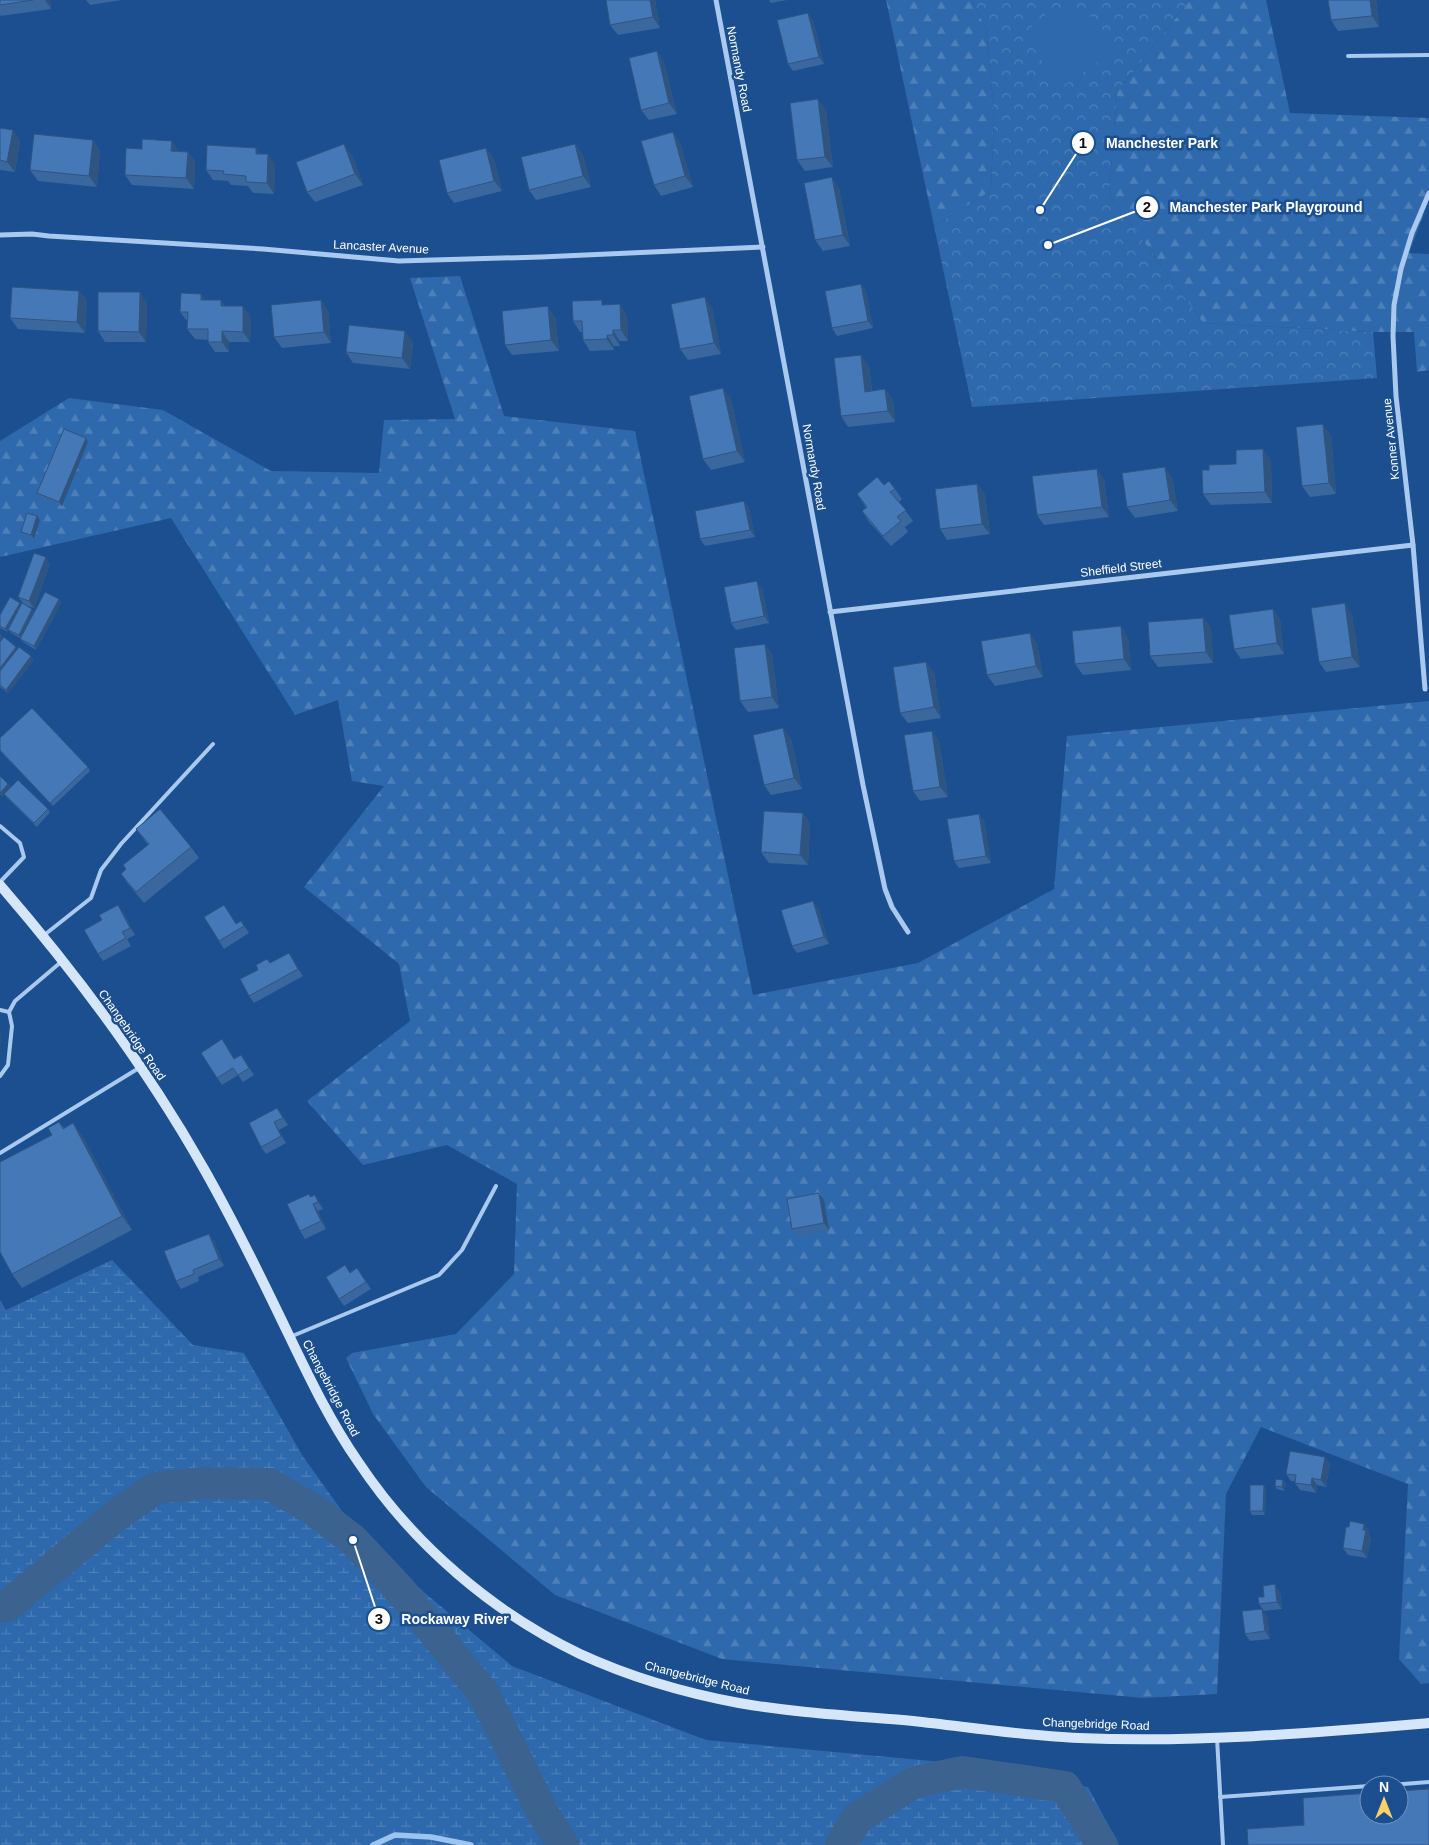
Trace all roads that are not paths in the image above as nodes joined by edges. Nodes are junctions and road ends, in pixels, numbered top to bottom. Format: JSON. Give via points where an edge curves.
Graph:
{"nodes":[{"id":1,"x":716,"y":0,"type":"edge"},
{"id":2,"x":1348,"y":56,"type":"dead end"},
{"id":3,"x":1429,"y":56,"type":"edge"},
{"id":4,"x":1429,"y":193,"type":"edge"},
{"id":5,"x":0,"y":235,"type":"edge"},
{"id":6,"x":763,"y":247,"type":"junction"},
{"id":7,"x":1413,"y":545,"type":"junction"},
{"id":8,"x":830,"y":612,"type":"junction"},
{"id":9,"x":1425,"y":688,"type":"dead end"},
{"id":10,"x":213,"y":744,"type":"dead end"},
{"id":11,"x":0,"y":826,"type":"edge"},
{"id":12,"x":0,"y":883,"type":"edge"},
{"id":13,"x":908,"y":932,"type":"dead end"},
{"id":14,"x":43,"y":936,"type":"junction"},
{"id":15,"x":62,"y":960,"type":"junction"},
{"id":16,"x":0,"y":1010,"type":"edge"},
{"id":17,"x":9,"y":1012,"type":"junction"},
{"id":18,"x":141,"y":1067,"type":"junction"},
{"id":19,"x":0,"y":1076,"type":"edge"},
{"id":20,"x":0,"y":1153,"type":"edge"},
{"id":21,"x":496,"y":1186,"type":"dead end"},
{"id":22,"x":290,"y":1337,"type":"junction"},
{"id":23,"x":1429,"y":1724,"type":"edge"},
{"id":24,"x":1217,"y":1738,"type":"junction"},
{"id":25,"x":1429,"y":1782,"type":"edge"},
{"id":26,"x":1409,"y":1784,"type":"edge"},
{"id":27,"x":1359,"y":1787,"type":"edge"},
{"id":28,"x":1220,"y":1797,"type":"junction"},
{"id":29,"x":1223,"y":1845,"type":"edge"}],
"edges":[{"from":1,"to":6,"type":"street","name":"Normandy Road"},
{"from":2,"to":3,"type":"lane"},
{"from":4,"to":7,"type":"street","name":"Konner Avenue","via":[[1412,233],[1394,305],[1396,396]]},
{"from":5,"to":6,"type":"street","name":"Lancaster Avenue","via":[[32,234],[263,249],[399,261]]},
{"from":6,"to":8,"type":"street","name":"Normandy Road"},
{"from":7,"to":8,"type":"street","name":"Sheffield Street"},
{"from":7,"to":9,"type":"street","name":"Konner Avenue"},
{"from":8,"to":13,"type":"street","name":"Normandy Road","via":[[885,890]]},
{"from":10,"to":14,"type":"lane","via":[[121,844],[101,870],[91,898]]},
{"from":11,"to":12,"type":"lane","via":[[20,843],[24,857]]},
{"from":12,"to":14,"type":"main road","name":"Changebridge Road"},
{"from":14,"to":15,"type":"main road","name":"Changebridge Road"},
{"from":15,"to":17,"type":"lane","via":[[15,1001]]},
{"from":15,"to":18,"type":"main road","name":"Changebridge Road"},
{"from":16,"to":17,"type":"lane"},
{"from":17,"to":19,"type":"lane","via":[[12,1026],[8,1065]]},
{"from":18,"to":20,"type":"lane"},
{"from":18,"to":22,"type":"main road","name":"Changebridge Road","via":[[202,1166]]},
{"from":21,"to":22,"type":"lane","via":[[462,1250],[439,1275]]},
{"from":22,"to":24,"type":"main road","name":"Changebridge Road","via":[[334,1424],[361,1466],[424,1542],[500,1606],[542,1634],[581,1654],[632,1675],[679,1689],[789,1710],[1075,1738]]},
{"from":23,"to":24,"type":"main road","name":"Changebridge Road"},
{"from":24,"to":28,"type":"lane"},
{"from":25,"to":26,"type":"lane"},
{"from":27,"to":28,"type":"lane"},
{"from":28,"to":29,"type":"lane"}]}
